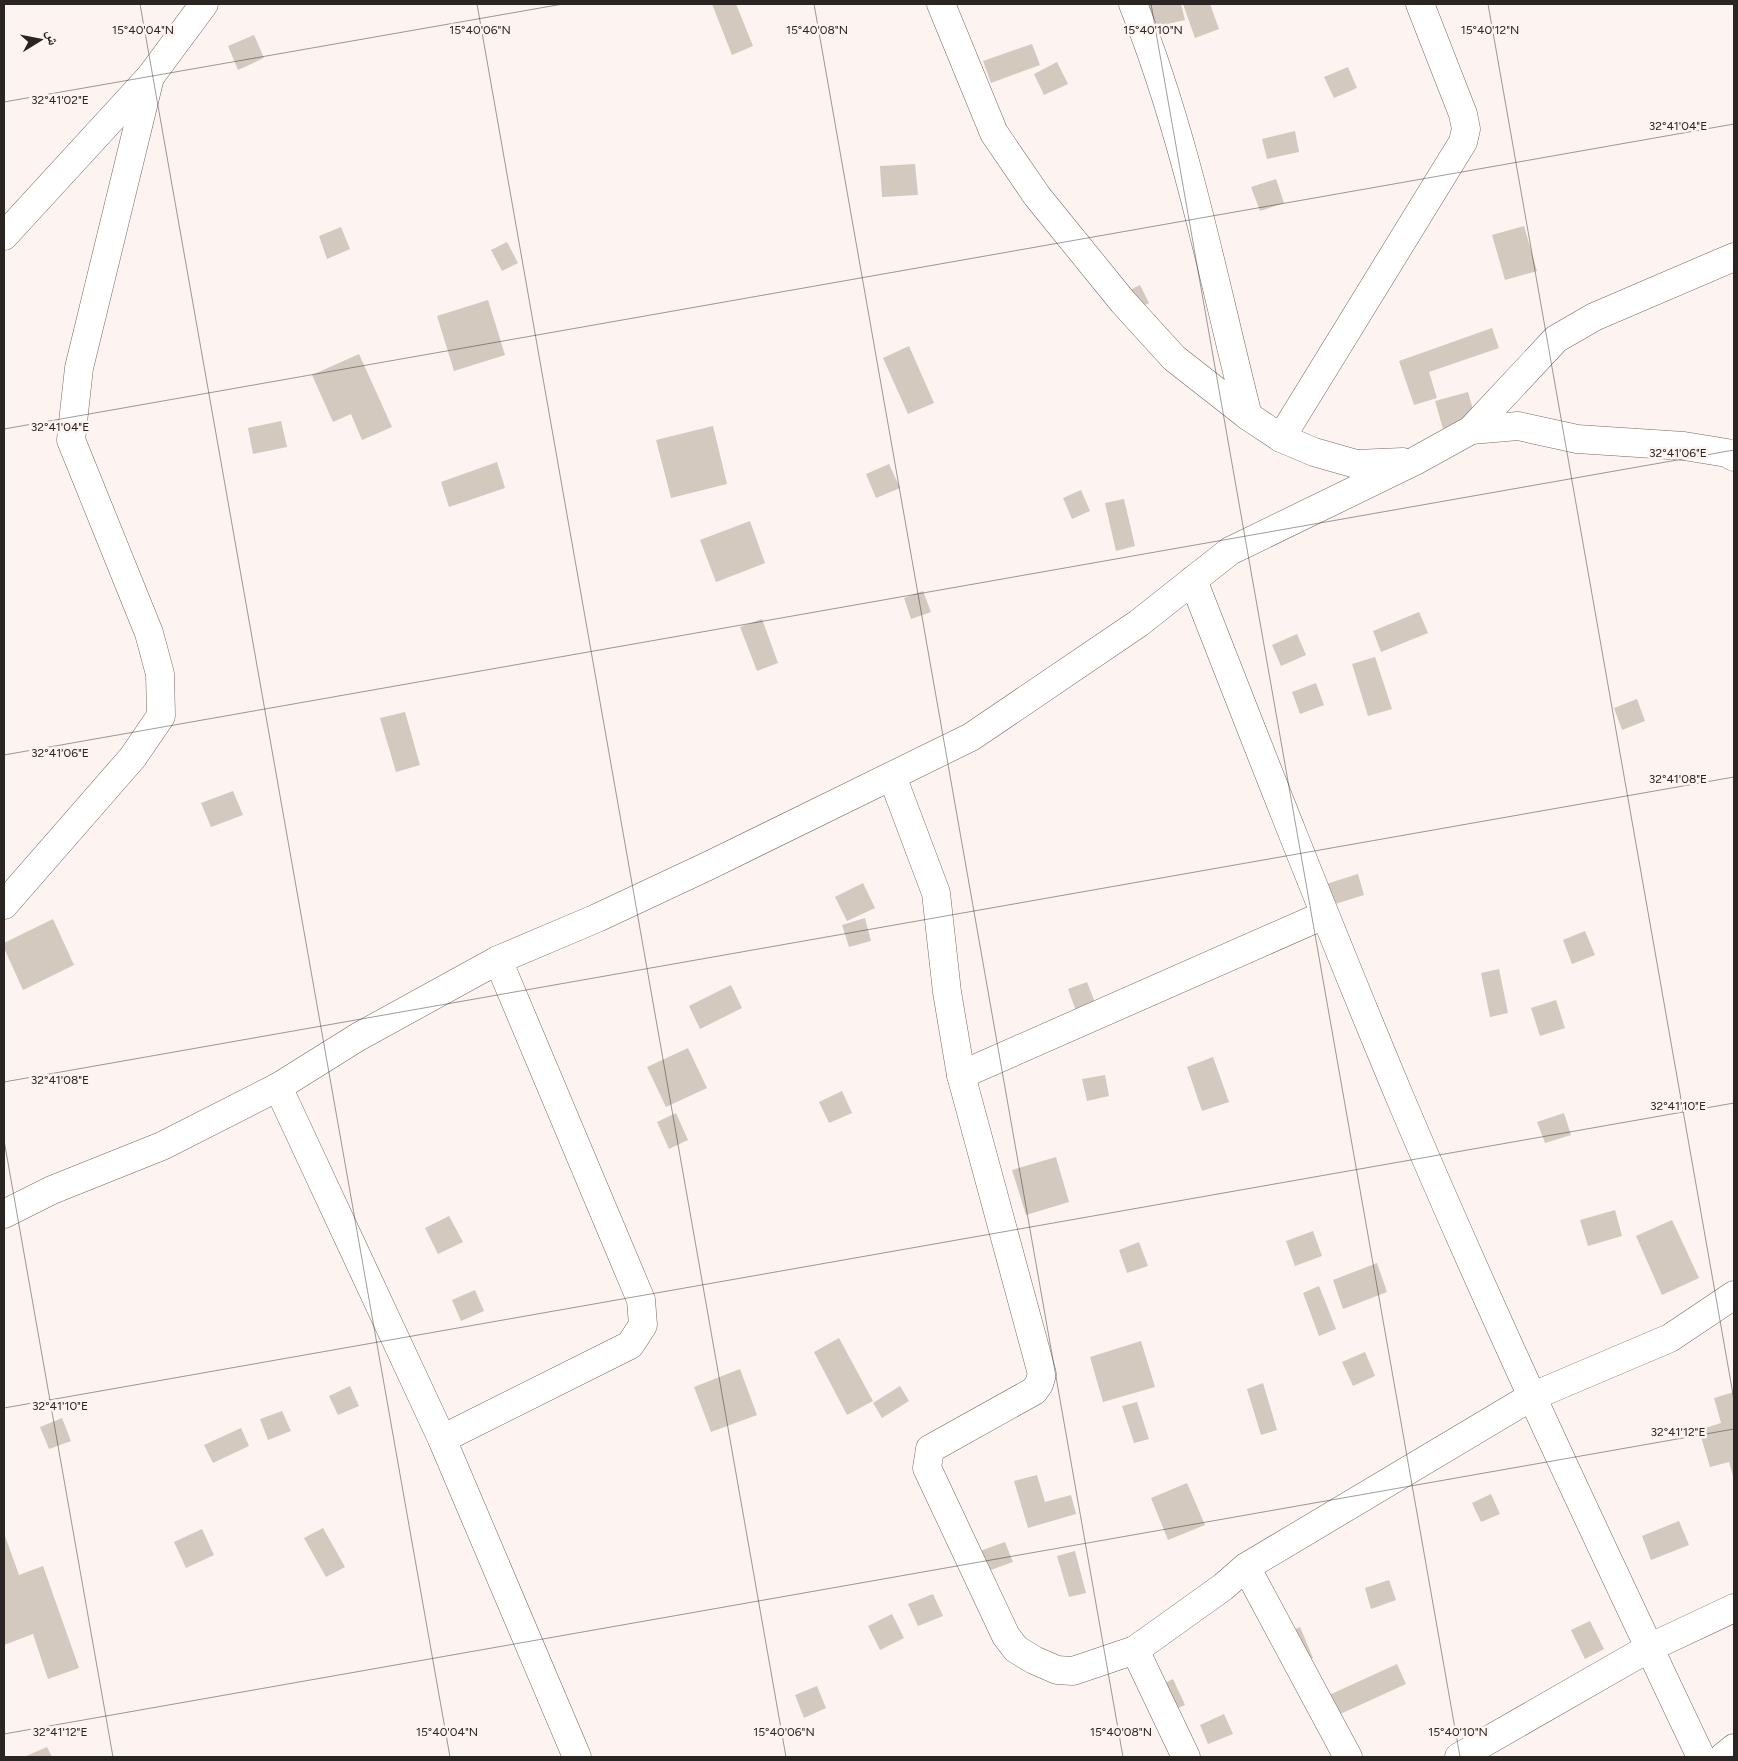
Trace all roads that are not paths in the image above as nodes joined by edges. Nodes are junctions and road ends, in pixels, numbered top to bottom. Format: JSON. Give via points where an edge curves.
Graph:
{"nodes":[{"id":1,"x":204,"y":4,"type":"edge"},
{"id":2,"x":941,"y":4,"type":"edge"},
{"id":3,"x":1133,"y":4,"type":"edge"},
{"id":4,"x":1420,"y":4,"type":"edge"},
{"id":5,"x":150,"y":77,"type":"junction"},
{"id":6,"x":4,"y":236,"type":"edge"},
{"id":7,"x":1734,"y":257,"type":"edge"},
{"id":8,"x":1248,"y":416,"type":"junction"},
{"id":9,"x":1471,"y":430,"type":"junction"},
{"id":10,"x":1281,"y":438,"type":"junction"},
{"id":11,"x":1734,"y":457,"type":"edge"},
{"id":12,"x":1415,"y":461,"type":"junction"},
{"id":13,"x":1193,"y":580,"type":"junction"},
{"id":14,"x":892,"y":776,"type":"junction"},
{"id":15,"x":4,"y":905,"type":"edge"},
{"id":16,"x":1324,"y":916,"type":"junction"},
{"id":17,"x":498,"y":960,"type":"junction"},
{"id":18,"x":961,"y":1075,"type":"junction"},
{"id":19,"x":278,"y":1087,"type":"junction"},
{"id":20,"x":4,"y":1214,"type":"edge"},
{"id":21,"x":1734,"y":1296,"type":"edge"},
{"id":22,"x":1531,"y":1397,"type":"junction"},
{"id":23,"x":442,"y":1440,"type":"junction"},
{"id":24,"x":1246,"y":1567,"type":"junction"},
{"id":25,"x":1734,"y":1608,"type":"edge"},
{"id":26,"x":1649,"y":1648,"type":"junction"},
{"id":27,"x":1135,"y":1650,"type":"junction"},
{"id":28,"x":1734,"y":1748,"type":"edge"},
{"id":29,"x":577,"y":1757,"type":"edge"},
{"id":30,"x":1186,"y":1757,"type":"edge"},
{"id":31,"x":1348,"y":1757,"type":"edge"},
{"id":32,"x":1459,"y":1757,"type":"edge"},
{"id":33,"x":1701,"y":1757,"type":"edge"},
{"id":34,"x":1723,"y":1757,"type":"edge"}],
"edges":[{"from":1,"to":5,"type":"street"},
{"from":2,"to":8,"type":"street","via":[[994,133],[1037,196],[1123,302],[1174,358]]},
{"from":3,"to":8,"type":"street","via":[[1174,123]]},
{"from":4,"to":10,"type":"street","via":[[1462,114],[1466,129],[1463,142]]},
{"from":5,"to":6,"type":"street"},
{"from":5,"to":15,"type":"street","via":[[79,368],[71,440],[149,633],[160,674],[161,716],[133,757]]},
{"from":7,"to":9,"type":"street","via":[[1594,317],[1556,339]]},
{"from":8,"to":10,"type":"street"},
{"from":9,"to":11,"type":"street","via":[[1518,426],[1577,439],[1684,446]]},
{"from":9,"to":12,"type":"street"},
{"from":10,"to":12,"type":"street","via":[[1356,464]]},
{"from":12,"to":13,"type":"street","via":[[1230,551]]},
{"from":13,"to":14,"type":"street","via":[[1139,623],[971,737]]},
{"from":13,"to":16,"type":"street"},
{"from":14,"to":17,"type":"street","via":[[597,918]]},
{"from":14,"to":18,"type":"street","via":[[936,893],[947,992]]},
{"from":16,"to":18,"type":"street"},
{"from":16,"to":22,"type":"street"},
{"from":17,"to":19,"type":"street","via":[[358,1037]]},
{"from":17,"to":23,"type":"street","via":[[641,1300],[643,1325],[630,1345]]},
{"from":18,"to":27,"type":"street","via":[[1042,1374],[1034,1391],[930,1449],[928,1468],[1006,1636],[1016,1649],[1057,1670],[1073,1671]]},
{"from":19,"to":20,"type":"street","via":[[162,1146],[52,1190]]},
{"from":19,"to":23,"type":"street"},
{"from":21,"to":22,"type":"street","via":[[1670,1338]]},
{"from":22,"to":24,"type":"street"},
{"from":22,"to":26,"type":"street"},
{"from":23,"to":29,"type":"street"},
{"from":24,"to":27,"type":"street"},
{"from":24,"to":31,"type":"street"},
{"from":25,"to":26,"type":"street"},
{"from":26,"to":32,"type":"street"},
{"from":26,"to":33,"type":"street"},
{"from":27,"to":30,"type":"street"},
{"from":28,"to":34,"type":"street"}]}
